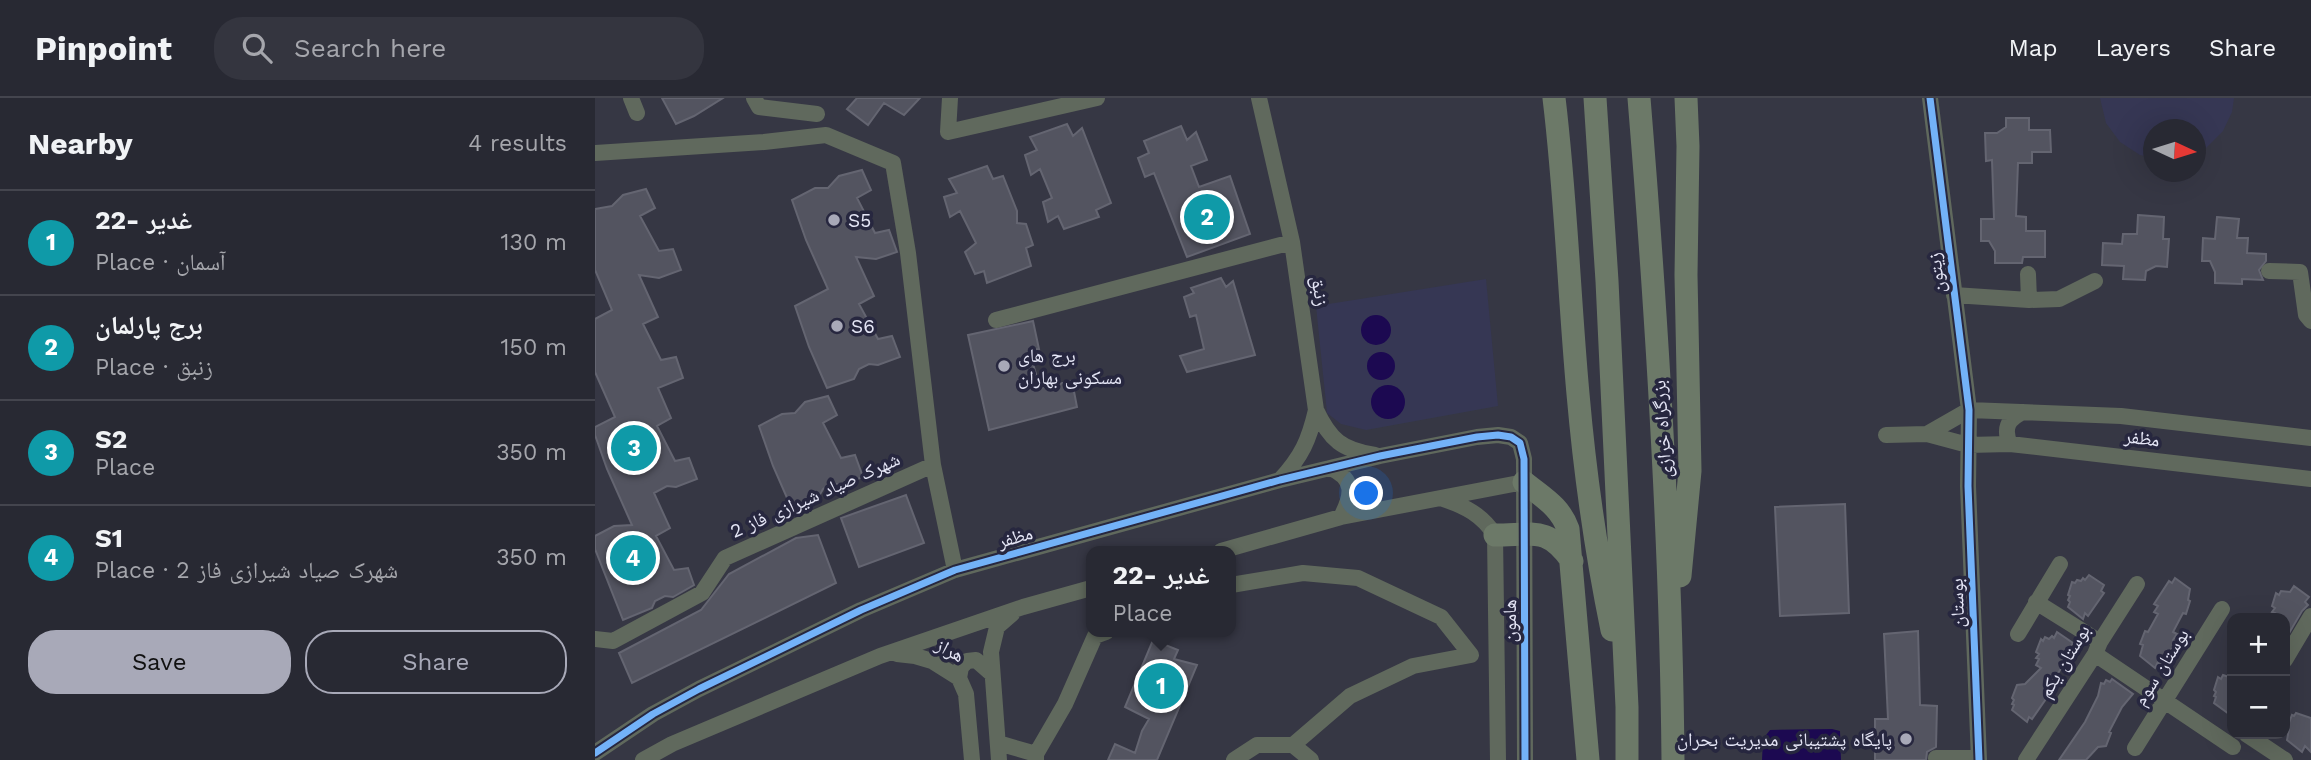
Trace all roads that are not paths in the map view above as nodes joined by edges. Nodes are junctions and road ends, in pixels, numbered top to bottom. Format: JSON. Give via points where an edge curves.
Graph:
{"nodes":[{"id":1,"x":755,"y":98,"type":"edge"},
{"id":2,"x":950,"y":98,"type":"edge"},
{"id":3,"x":1097,"y":98,"type":"edge"},
{"id":4,"x":1259,"y":98,"type":"edge"},
{"id":5,"x":1540,"y":98,"type":"edge"},
{"id":6,"x":1554,"y":98,"type":"edge"},
{"id":7,"x":1639,"y":98,"type":"edge"},
{"id":8,"x":1686,"y":98,"type":"edge"},
{"id":9,"x":1930,"y":98,"type":"edge"},
{"id":10,"x":1595,"y":99,"type":"edge"},
{"id":11,"x":817,"y":114,"type":"dead end"},
{"id":12,"x":595,"y":153,"type":"edge"},
{"id":13,"x":1292,"y":242,"type":"junction"},
{"id":14,"x":1569,"y":252,"type":"junction"},
{"id":15,"x":2269,"y":271,"type":"dead end"},
{"id":16,"x":2028,"y":274,"type":"dead end"},
{"id":17,"x":2095,"y":281,"type":"dead end"},
{"id":18,"x":1955,"y":295,"type":"junction"},
{"id":19,"x":2029,"y":300,"type":"junction"},
{"id":20,"x":996,"y":320,"type":"dead end"},
{"id":21,"x":2311,"y":321,"type":"edge"},
{"id":22,"x":1317,"y":410,"type":"junction"},
{"id":23,"x":1969,"y":411,"type":"junction"},
{"id":24,"x":2023,"y":412,"type":"junction"},
{"id":25,"x":1927,"y":434,"type":"junction"},
{"id":26,"x":1886,"y":435,"type":"dead end"},
{"id":27,"x":2311,"y":438,"type":"edge"},
{"id":28,"x":2010,"y":444,"type":"junction"},
{"id":29,"x":1968,"y":445,"type":"junction"},
{"id":30,"x":1380,"y":456,"type":"junction"},
{"id":31,"x":933,"y":465,"type":"junction"},
{"id":32,"x":1330,"y":468,"type":"junction"},
{"id":33,"x":2311,"y":478,"type":"edge"},
{"id":34,"x":1280,"y":480,"type":"junction"},
{"id":35,"x":1524,"y":482,"type":"junction"},
{"id":36,"x":1437,"y":498,"type":"junction"},
{"id":37,"x":1341,"y":517,"type":"junction"},
{"id":38,"x":1495,"y":535,"type":"junction"},
{"id":39,"x":1524,"y":535,"type":"junction"},
{"id":40,"x":1236,"y":547,"type":"edge"},
{"id":41,"x":1572,"y":561,"type":"junction"},
{"id":42,"x":2060,"y":565,"type":"dead end"},
{"id":43,"x":955,"y":570,"type":"junction"},
{"id":44,"x":1236,"y":584,"type":"edge"},
{"id":45,"x":2137,"y":584,"type":"dead end"},
{"id":46,"x":1086,"y":589,"type":"edge"},
{"id":47,"x":2036,"y":602,"type":"junction"},
{"id":48,"x":1023,"y":607,"type":"junction"},
{"id":49,"x":2223,"y":609,"type":"dead end"},
{"id":50,"x":2311,"y":616,"type":"edge"},
{"id":51,"x":2018,"y":634,"type":"dead end"},
{"id":52,"x":1095,"y":637,"type":"edge"},
{"id":53,"x":595,"y":639,"type":"edge"},
{"id":54,"x":2098,"y":648,"type":"junction"},
{"id":55,"x":2290,"y":652,"type":"edge"},
{"id":56,"x":880,"y":656,"type":"junction"},
{"id":57,"x":1672,"y":667,"type":"junction"},
{"id":58,"x":992,"y":674,"type":"junction"},
{"id":59,"x":959,"y":678,"type":"junction"},
{"id":60,"x":2164,"y":701,"type":"junction"},
{"id":61,"x":1627,"y":707,"type":"junction"},
{"id":62,"x":2254,"y":739,"type":"edge"},
{"id":63,"x":1293,"y":745,"type":"junction"},
{"id":64,"x":2233,"y":747,"type":"edge"},
{"id":65,"x":2135,"y":748,"type":"dead end"},
{"id":66,"x":999,"y":752,"type":"edge"},
{"id":67,"x":595,"y":753,"type":"edge"},
{"id":68,"x":1036,"y":757,"type":"edge"},
{"id":69,"x":1936,"y":758,"type":"dead end"},
{"id":70,"x":1979,"y":759,"type":"edge"},
{"id":71,"x":643,"y":760,"type":"edge"},
{"id":72,"x":972,"y":760,"type":"edge"},
{"id":73,"x":1010,"y":760,"type":"edge"},
{"id":74,"x":1234,"y":760,"type":"edge"},
{"id":75,"x":1311,"y":760,"type":"edge"},
{"id":76,"x":1498,"y":760,"type":"edge"},
{"id":77,"x":1525,"y":760,"type":"edge"},
{"id":78,"x":1588,"y":760,"type":"edge"},
{"id":79,"x":1627,"y":760,"type":"edge"},
{"id":80,"x":1673,"y":760,"type":"edge"},
{"id":81,"x":2027,"y":760,"type":"edge"},
{"id":82,"x":2285,"y":760,"type":"edge"}],
"edges":[{"from":1,"to":11,"type":"street","via":[[759,107]]},
{"from":2,"to":3,"type":"street","via":[[948,132]]},
{"from":4,"to":13,"type":"street","name":"زنبق"},
{"from":5,"to":14,"type":"highway"},
{"from":6,"to":14,"type":"highway"},
{"from":7,"to":57,"type":"highway","name":"بزرگراه خرازی","via":[[1665,474]]},
{"from":8,"to":57,"type":"highway","via":[[1690,471]]},
{"from":9,"to":18,"type":"street","name":"زیتون"},
{"from":10,"to":61,"type":"highway"},
{"from":12,"to":31,"type":"street","via":[[826,135],[893,163]]},
{"from":13,"to":20,"type":"street"},
{"from":13,"to":22,"type":"street","name":"زنبق"},
{"from":14,"to":61,"type":"highway","via":[[1594,542]]},
{"from":15,"to":21,"type":"street","via":[[2300,272],[2306,315]]},
{"from":16,"to":19,"type":"street"},
{"from":17,"to":19,"type":"street","via":[[2059,299]]},
{"from":18,"to":19,"type":"street"},
{"from":18,"to":23,"type":"street","name":"زیتون"},
{"from":22,"to":30,"type":"street","name":"زنبق","via":[[1338,442],[1355,452]]},
{"from":22,"to":34,"type":"street","via":[[1298,460]]},
{"from":23,"to":24,"type":"street","name":"مظفر"},
{"from":23,"to":25,"type":"street"},
{"from":23,"to":29,"type":"street","name":"زیتون"},
{"from":24,"to":27,"type":"street","name":"مظفر","via":[[2120,416]]},
{"from":24,"to":28,"type":"street","via":[[2007,424]]},
{"from":25,"to":26,"type":"street"},
{"from":25,"to":29,"type":"street","name":"مظفر"},
{"from":28,"to":29,"type":"street","name":"مظفر"},
{"from":28,"to":33,"type":"street","name":"مظفر"},
{"from":29,"to":70,"type":"street","name":"بوستان"},
{"from":30,"to":32,"type":"street","name":"مظفر"},
{"from":30,"to":35,"type":"street","name":"مظفر","via":[[1477,437],[1511,437],[1520,443]]},
{"from":31,"to":43,"type":"street"},
{"from":31,"to":53,"type":"street","name":"شهرک صیاد شیرازی فاز 2","via":[[725,558],[702,593],[613,641]]},
{"from":32,"to":34,"type":"street","name":"مظفر"},
{"from":32,"to":37,"type":"street","via":[[1341,473],[1350,491]]},
{"from":34,"to":43,"type":"street","name":"مظفر"},
{"from":35,"to":36,"type":"street"},
{"from":35,"to":39,"type":"street","name":"هامون"},
{"from":35,"to":41,"type":"highway","via":[[1563,514]]},
{"from":36,"to":37,"type":"street"},
{"from":36,"to":38,"type":"street","via":[[1460,504],[1479,516]]},
{"from":37,"to":40,"type":"street"},
{"from":38,"to":39,"type":"highway"},
{"from":38,"to":76,"type":"street","name":"هامون"},
{"from":39,"to":41,"type":"highway","via":[[1553,538]]},
{"from":39,"to":77,"type":"street","name":"هامون"},
{"from":41,"to":78,"type":"highway"},
{"from":42,"to":47,"type":"street"},
{"from":43,"to":67,"type":"street","name":"مظفر","via":[[699,689]]},
{"from":44,"to":63,"type":"street","via":[[1303,573],[1358,578],[1441,617],[1471,655],[1413,666],[1350,696]]},
{"from":45,"to":54,"type":"street","name":"بوستان یکم"},
{"from":46,"to":48,"type":"street"},
{"from":47,"to":51,"type":"street"},
{"from":47,"to":54,"type":"street"},
{"from":48,"to":56,"type":"street"},
{"from":48,"to":58,"type":"street","name":"هراز","via":[[997,627]]},
{"from":49,"to":60,"type":"street","name":"بوستان سوم"},
{"from":50,"to":55,"type":"street"},
{"from":52,"to":68,"type":"street"},
{"from":54,"to":60,"type":"street"},
{"from":54,"to":81,"type":"street","name":"بوستان یکم"},
{"from":56,"to":59,"type":"street","name":"هراز","via":[[915,656]]},
{"from":56,"to":71,"type":"street"},
{"from":57,"to":80,"type":"highway","name":"بزرگراه خرازی"},
{"from":58,"to":59,"type":"street","via":[[976,660],[967,661]]},
{"from":58,"to":66,"type":"street","name":"هراز"},
{"from":59,"to":72,"type":"street","name":"هراز","via":[[967,694]]},
{"from":60,"to":64,"type":"street"},
{"from":60,"to":65,"type":"street","name":"بوستان سوم"},
{"from":61,"to":79,"type":"highway"},
{"from":62,"to":82,"type":"street"},
{"from":63,"to":74,"type":"street","via":[[1257,745]]},
{"from":63,"to":75,"type":"street"},
{"from":66,"to":68,"type":"street"},
{"from":68,"to":73,"type":"street"},
{"from":69,"to":70,"type":"street"}]}
